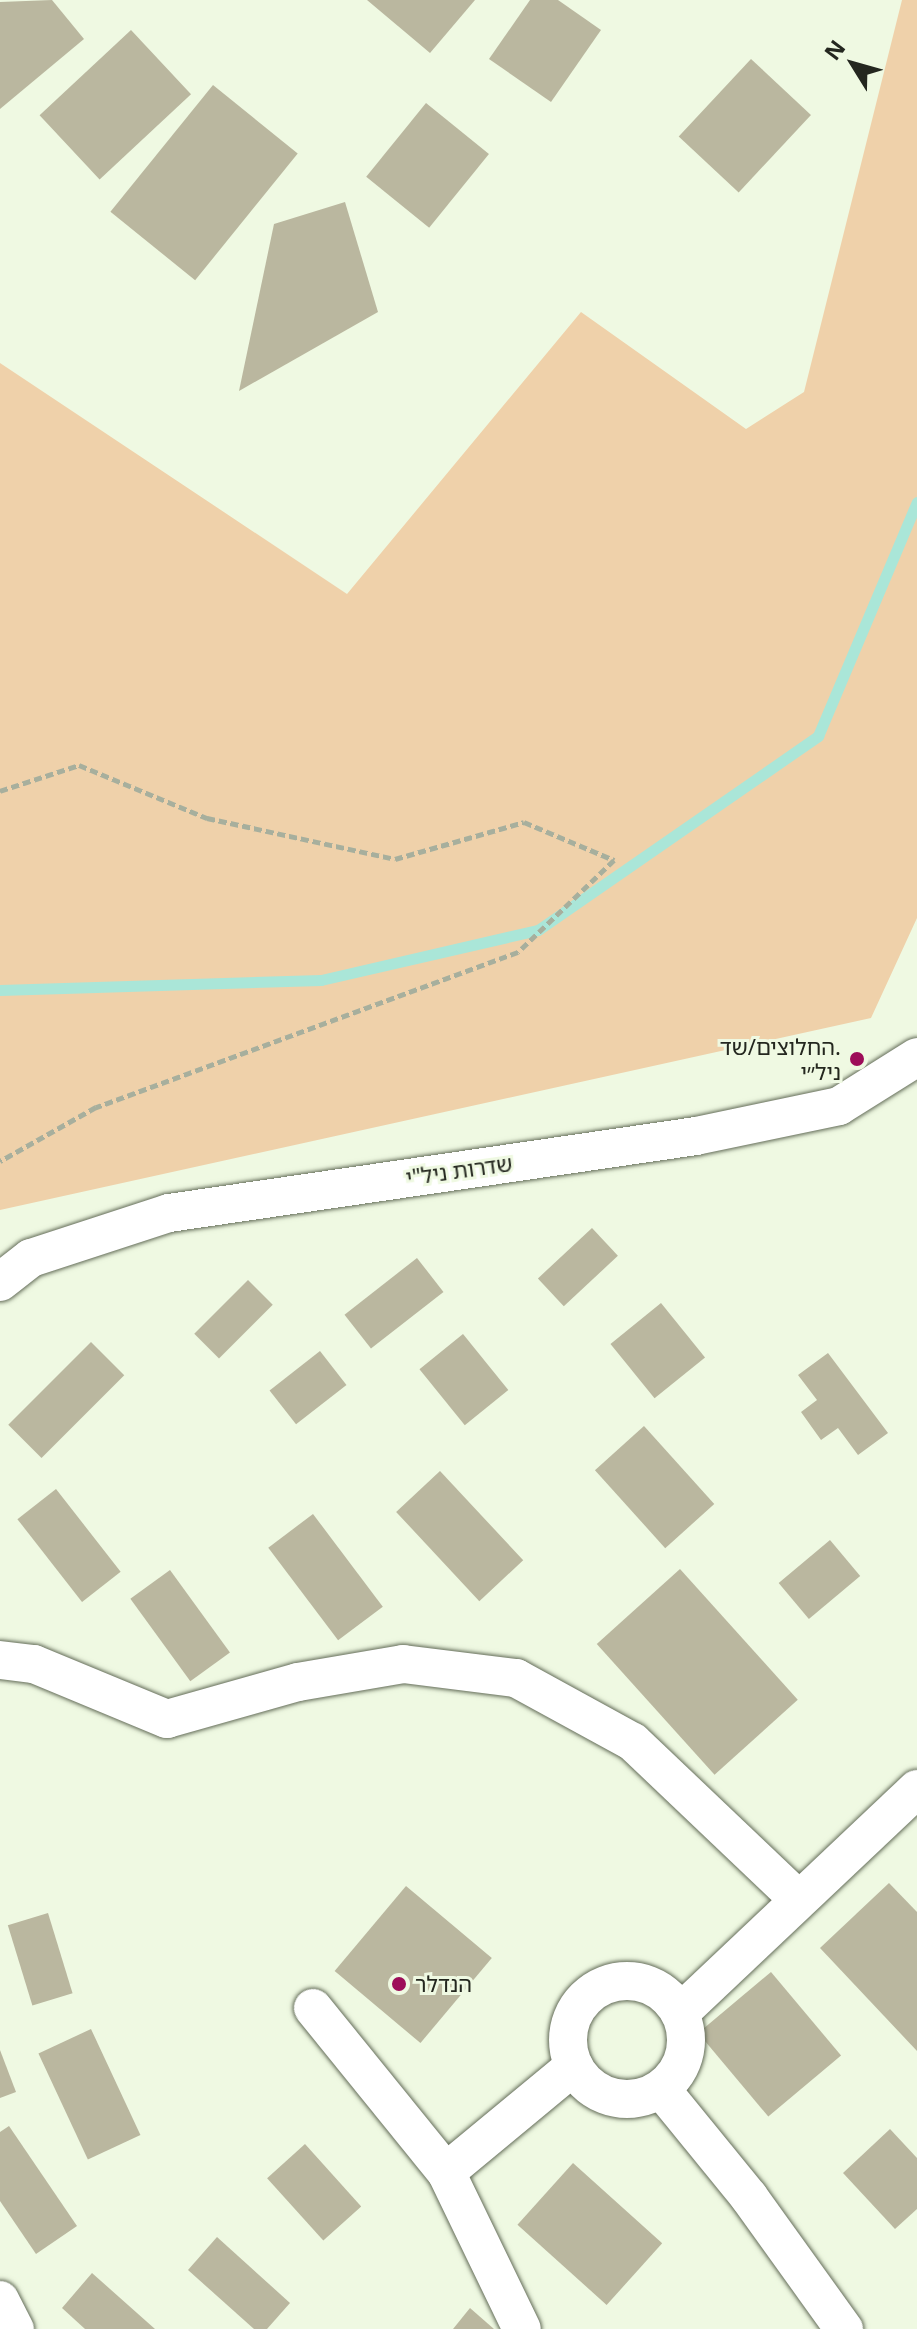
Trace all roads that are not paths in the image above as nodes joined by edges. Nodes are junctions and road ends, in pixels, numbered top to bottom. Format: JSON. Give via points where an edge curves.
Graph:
{"nodes":[{"id":1,"x":917,"y":1057,"type":"edge"},
{"id":2,"x":0,"y":1282,"type":"edge"},
{"id":3,"x":0,"y":1660,"type":"edge"},
{"id":4,"x":917,"y":1789,"type":"edge"},
{"id":5,"x":798,"y":1899,"type":"junction"},
{"id":6,"x":313,"y":2008,"type":"dead end"},
{"id":7,"x":680,"y":2013,"type":"junction"},
{"id":8,"x":574,"y":2066,"type":"junction"},
{"id":9,"x":661,"y":2089,"type":"junction"},
{"id":10,"x":446,"y":2172,"type":"junction"},
{"id":11,"x":0,"y":2300,"type":"edge"},
{"id":12,"x":15,"y":2329,"type":"edge"},
{"id":13,"x":522,"y":2329,"type":"edge"},
{"id":14,"x":844,"y":2329,"type":"edge"}],
"edges":[{"from":1,"to":2,"type":"street","name":"שדרות ניל\"י","via":[[839,1106],[696,1136],[169,1213],[31,1258]]},
{"from":3,"to":5,"type":"street","via":[[34,1664],[167,1719],[298,1682],[403,1664],[516,1678],[633,1742]]},
{"from":4,"to":5,"type":"street"},
{"from":5,"to":7,"type":"street"},
{"from":6,"to":10,"type":"street"},
{"from":7,"to":8,"type":"street","via":[[669,1998],[637,1981],[600,1986],[574,2012],[568,2030]]},
{"from":7,"to":9,"type":"street","via":[[686,2029],[682,2063]]},
{"from":8,"to":9,"type":"street","via":[[593,2089],[622,2100]]},
{"from":8,"to":10,"type":"street"},
{"from":9,"to":14,"type":"street","via":[[749,2197]]},
{"from":10,"to":13,"type":"street"},
{"from":11,"to":12,"type":"street"}]}
